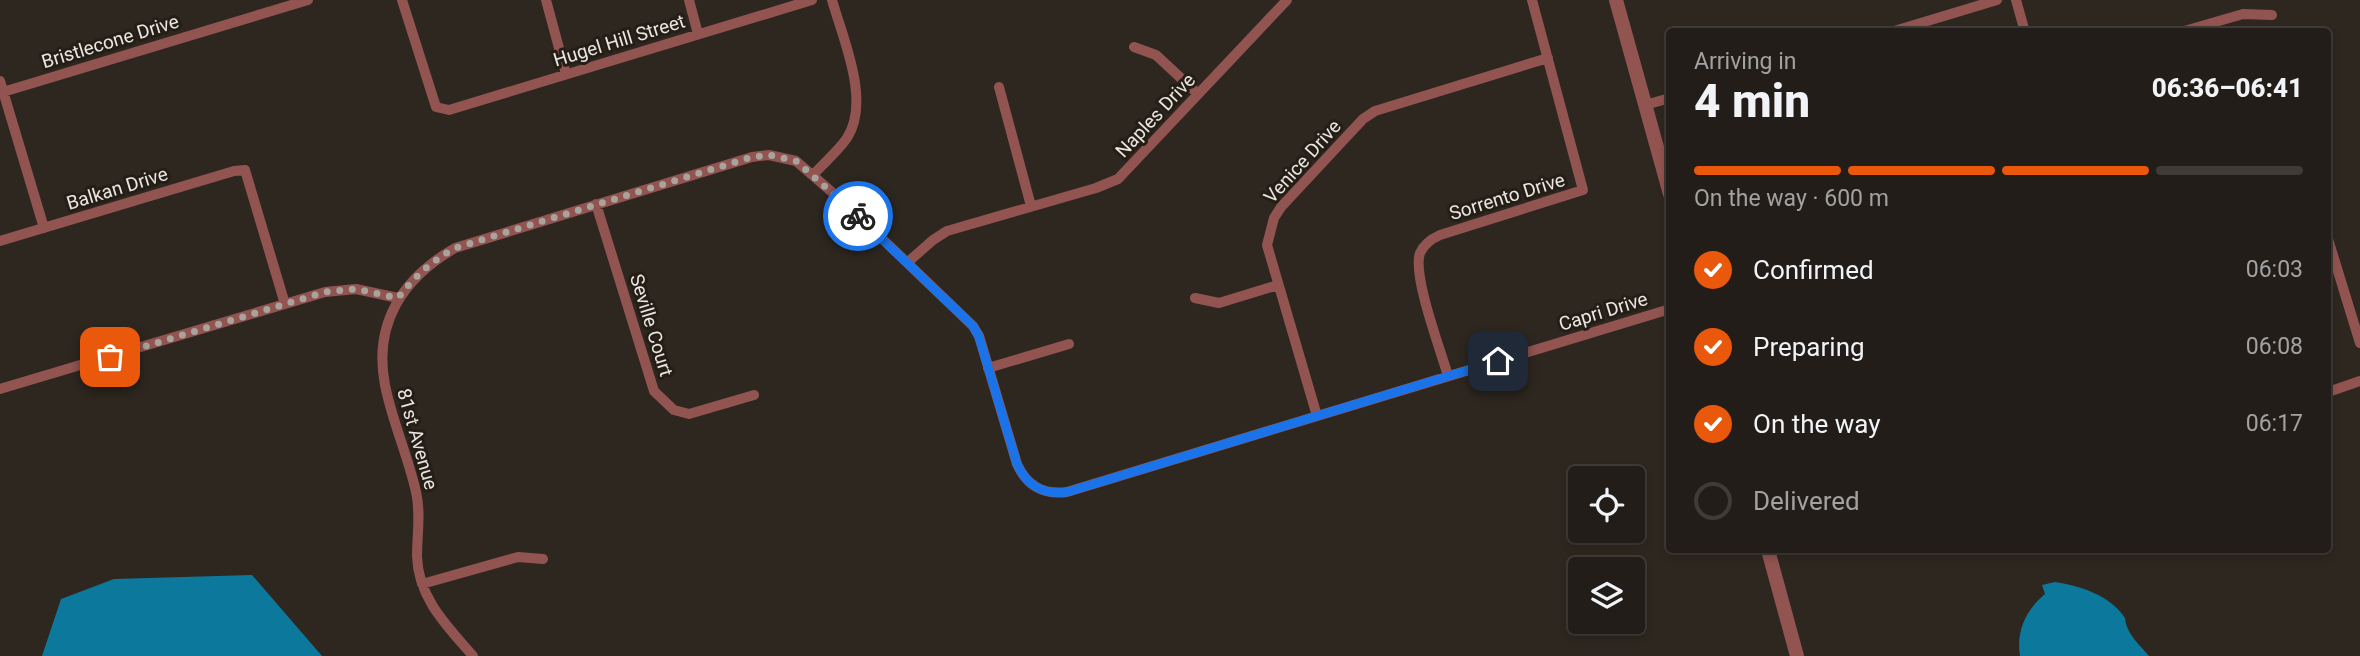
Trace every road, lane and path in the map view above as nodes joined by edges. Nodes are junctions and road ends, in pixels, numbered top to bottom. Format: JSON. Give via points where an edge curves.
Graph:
{"nodes":[{"id":1,"x":308,"y":0,"type":"edge"},
{"id":2,"x":402,"y":0,"type":"edge"},
{"id":3,"x":546,"y":0,"type":"edge"},
{"id":4,"x":689,"y":0,"type":"edge"},
{"id":5,"x":812,"y":0,"type":"edge"},
{"id":6,"x":832,"y":0,"type":"edge"},
{"id":7,"x":1287,"y":0,"type":"edge"},
{"id":8,"x":1532,"y":0,"type":"edge"},
{"id":9,"x":1616,"y":0,"type":"edge"},
{"id":10,"x":1997,"y":0,"type":"edge"},
{"id":11,"x":2016,"y":0,"type":"edge"},
{"id":12,"x":2272,"y":15,"type":"dead end"},
{"id":13,"x":1904,"y":28,"type":"edge"},
{"id":14,"x":2024,"y":28,"type":"edge"},
{"id":15,"x":2195,"y":28,"type":"edge"},
{"id":16,"x":698,"y":34,"type":"junction"},
{"id":17,"x":1134,"y":47,"type":"dead end"},
{"id":18,"x":1548,"y":58,"type":"junction"},
{"id":19,"x":566,"y":74,"type":"junction"},
{"id":20,"x":2,"y":86,"type":"edge"},
{"id":21,"x":999,"y":86,"type":"dead end"},
{"id":22,"x":1198,"y":94,"type":"junction"},
{"id":23,"x":1666,"y":99,"type":"edge"},
{"id":24,"x":1645,"y":105,"type":"junction"},
{"id":25,"x":813,"y":175,"type":"junction"},
{"id":26,"x":1666,"y":180,"type":"edge"},
{"id":27,"x":596,"y":204,"type":"junction"},
{"id":28,"x":1031,"y":206,"type":"junction"},
{"id":29,"x":44,"y":228,"type":"junction"},
{"id":30,"x":0,"y":241,"type":"edge"},
{"id":31,"x":908,"y":262,"type":"junction"},
{"id":32,"x":425,"y":268,"type":"joint"},
{"id":33,"x":2332,"y":269,"type":"edge"},
{"id":34,"x":1278,"y":285,"type":"junction"},
{"id":35,"x":398,"y":298,"type":"junction"},
{"id":36,"x":1195,"y":298,"type":"dead end"},
{"id":37,"x":285,"y":304,"type":"junction"},
{"id":38,"x":1666,"y":310,"type":"edge"},
{"id":39,"x":1069,"y":344,"type":"dead end"},
{"id":40,"x":2360,"y":344,"type":"edge"},
{"id":41,"x":988,"y":368,"type":"junction"},
{"id":42,"x":1448,"y":376,"type":"junction"},
{"id":43,"x":2360,"y":381,"type":"edge"},
{"id":44,"x":0,"y":389,"type":"edge"},
{"id":45,"x":2331,"y":391,"type":"edge"},
{"id":46,"x":754,"y":395,"type":"dead end"},
{"id":47,"x":1317,"y":416,"type":"junction"},
{"id":48,"x":1769,"y":553,"type":"edge"},
{"id":49,"x":543,"y":559,"type":"dead end"},
{"id":50,"x":422,"y":584,"type":"junction"},
{"id":51,"x":472,"y":656,"type":"edge"},
{"id":52,"x":1797,"y":656,"type":"edge"}],
"edges":[{"from":1,"to":20,"type":"street","name":"Bristlecone Drive"},
{"from":2,"to":19,"type":"street","name":"Hugel Hill Street","via":[[436,107],[449,110]]},
{"from":3,"to":19,"type":"street"},
{"from":4,"to":16,"type":"street"},
{"from":5,"to":16,"type":"street","name":"Hugel Hill Street"},
{"from":6,"to":25,"type":"street","via":[[858,100],[855,122],[846,138]]},
{"from":7,"to":22,"type":"street","name":"Naples Drive"},
{"from":8,"to":18,"type":"street","name":"Sorrento Drive"},
{"from":9,"to":24,"type":"street"},
{"from":10,"to":13,"type":"street"},
{"from":11,"to":14,"type":"street"},
{"from":12,"to":15,"type":"street","via":[[2244,14]]},
{"from":16,"to":19,"type":"street","name":"Hugel Hill Street"},
{"from":17,"to":22,"type":"street","via":[[1156,55]]},
{"from":18,"to":34,"type":"street","name":"Venice Drive","via":[[1389,105],[1363,119],[1274,218],[1267,246]]},
{"from":18,"to":42,"type":"street","name":"Sorrento Drive","via":[[1583,190],[1440,235],[1424,247],[1419,276]]},
{"from":20,"to":29,"type":"street"},
{"from":21,"to":28,"type":"street"},
{"from":22,"to":28,"type":"street","name":"Naples Drive","via":[[1118,178]]},
{"from":23,"to":24,"type":"street"},
{"from":24,"to":26,"type":"street"},
{"from":25,"to":27,"type":"street","name":"Capri Drive","via":[[784,156],[752,157]]},
{"from":25,"to":31,"type":"street","name":"Capri Drive"},
{"from":27,"to":32,"type":"street","name":"Capri Drive","via":[[467,244]]},
{"from":27,"to":46,"type":"street","name":"Seville Court","via":[[654,391],[674,410],[690,414]]},
{"from":28,"to":31,"type":"street","name":"Naples Drive","via":[[947,231]]},
{"from":29,"to":30,"type":"street","name":"Balkan Drive"},
{"from":29,"to":37,"type":"street","name":"Balkan Drive","via":[[245,170]]},
{"from":31,"to":41,"type":"street","name":"Capri Drive","via":[[973,326]]},
{"from":32,"to":35,"type":"street","name":"81st Avenue"},
{"from":33,"to":40,"type":"street"},
{"from":34,"to":36,"type":"street","via":[[1219,303]]},
{"from":34,"to":47,"type":"street","name":"Venice Drive"},
{"from":35,"to":37,"type":"street","via":[[356,289]]},
{"from":35,"to":50,"type":"street","name":"81st Avenue","via":[[382,365],[418,498],[417,560]]},
{"from":37,"to":44,"type":"street"},
{"from":38,"to":42,"type":"street","name":"Capri Drive"},
{"from":39,"to":41,"type":"street"},
{"from":41,"to":47,"type":"street","name":"Capri Drive","via":[[1021,473],[1035,487],[1056,493]]},
{"from":42,"to":47,"type":"street","name":"Capri Drive"},
{"from":43,"to":45,"type":"street"},
{"from":48,"to":52,"type":"street"},
{"from":49,"to":50,"type":"street","via":[[518,557]]},
{"from":50,"to":51,"type":"street","name":"81st Avenue","via":[[444,625]]}]}
